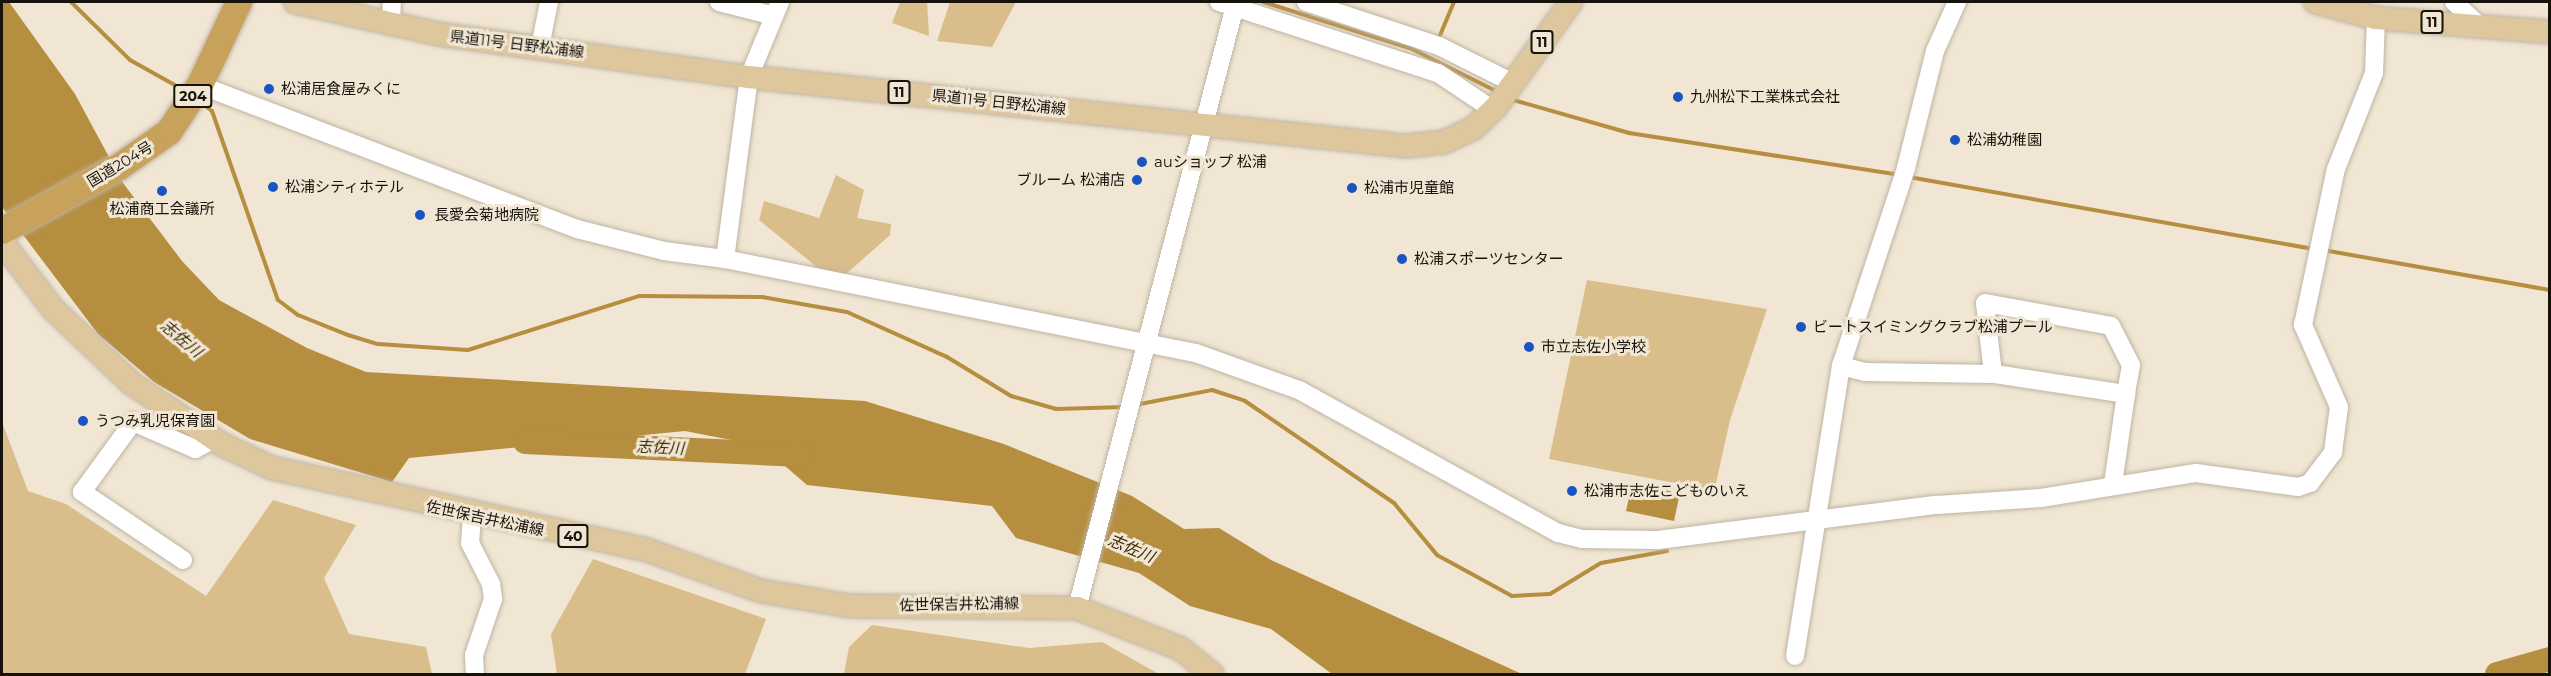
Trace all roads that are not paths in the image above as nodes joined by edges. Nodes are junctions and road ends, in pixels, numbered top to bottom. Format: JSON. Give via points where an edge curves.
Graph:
{"nodes":[{"id":1,"x":239,"y":2,"type":"edge"},
{"id":2,"x":295,"y":2,"type":"edge"},
{"id":3,"x":392,"y":2,"type":"edge"},
{"id":4,"x":549,"y":2,"type":"edge"},
{"id":5,"x":719,"y":2,"type":"edge"},
{"id":6,"x":1306,"y":2,"type":"edge"},
{"id":7,"x":1571,"y":2,"type":"edge"},
{"id":8,"x":1957,"y":2,"type":"edge"},
{"id":9,"x":2315,"y":2,"type":"edge"},
{"id":10,"x":2454,"y":2,"type":"edge"},
{"id":11,"x":1230,"y":3,"type":"edge"},
{"id":12,"x":777,"y":9,"type":"edge"},
{"id":13,"x":2376,"y":18,"type":"junction"},
{"id":14,"x":391,"y":25,"type":"junction"},
{"id":15,"x":2480,"y":26,"type":"junction"},
{"id":16,"x":2550,"y":32,"type":"edge"},
{"id":17,"x":540,"y":47,"type":"junction"},
{"id":18,"x":749,"y":77,"type":"junction"},
{"id":19,"x":1513,"y":83,"type":"junction"},
{"id":20,"x":200,"y":85,"type":"junction"},
{"id":21,"x":1494,"y":109,"type":"junction"},
{"id":22,"x":1202,"y":123,"type":"junction"},
{"id":23,"x":4,"y":233,"type":"edge"},
{"id":24,"x":724,"y":259,"type":"junction"},
{"id":25,"x":1146,"y":339,"type":"junction"},
{"id":26,"x":1841,"y":366,"type":"junction"},
{"id":27,"x":1993,"y":374,"type":"junction"},
{"id":28,"x":2126,"y":394,"type":"junction"},
{"id":29,"x":215,"y":439,"type":"junction"},
{"id":30,"x":2113,"y":484,"type":"junction"},
{"id":31,"x":472,"y":515,"type":"junction"},
{"id":32,"x":1815,"y":520,"type":"junction"},
{"id":33,"x":183,"y":560,"type":"dead end"},
{"id":34,"x":1077,"y":608,"type":"junction"},
{"id":35,"x":1795,"y":656,"type":"dead end"},
{"id":36,"x":475,"y":675,"type":"edge"},
{"id":37,"x":1212,"y":675,"type":"edge"}],
"edges":[{"from":1,"to":20,"type":"highway","name":"国道204号","number":"204"},
{"from":2,"to":14,"type":"main road","name":"県道11号 日野松浦線","number":"11"},
{"from":3,"to":14,"type":"street"},
{"from":4,"to":17,"type":"street"},
{"from":5,"to":12,"type":"street"},
{"from":6,"to":19,"type":"street","via":[[1435,45]]},
{"from":7,"to":19,"type":"main road","name":"県道11号 日野松浦線","number":"11"},
{"from":8,"to":26,"type":"street","via":[[1935,51],[1904,177]]},
{"from":9,"to":13,"type":"main road","number":"11"},
{"from":10,"to":15,"type":"street"},
{"from":11,"to":21,"type":"street","via":[[1438,73]]},
{"from":11,"to":22,"type":"street"},
{"from":12,"to":18,"type":"street"},
{"from":13,"to":15,"type":"main road","number":"11"},
{"from":13,"to":30,"type":"street","via":[[2374,73],[2336,169],[2303,325],[2339,407],[2333,452],[2310,483],[2298,487],[2196,473]]},
{"from":14,"to":17,"type":"main road","name":"県道11号 日野松浦線","number":"11"},
{"from":15,"to":16,"type":"main road","number":"11"},
{"from":17,"to":18,"type":"main road","name":"県道11号 日野松浦線","number":"11"},
{"from":18,"to":22,"type":"main road","name":"県道11号 日野松浦線","number":"11"},
{"from":18,"to":24,"type":"street"},
{"from":19,"to":21,"type":"main road","name":"県道11号 日野松浦線","number":"11"},
{"from":20,"to":23,"type":"highway","name":"国道204号","number":"204","via":[[170,132],[119,167]]},
{"from":20,"to":24,"type":"street","via":[[577,229],[664,251]]},
{"from":21,"to":22,"type":"main road","name":"県道11号 日野松浦線","number":"11","via":[[1444,142],[1406,146]]},
{"from":22,"to":25,"type":"street"},
{"from":23,"to":29,"type":"main road","name":"佐世保吉井松浦線","number":"40","via":[[93,351]]},
{"from":24,"to":25,"type":"street"},
{"from":25,"to":32,"type":"street","via":[[1299,390],[1557,533],[1658,540]]},
{"from":25,"to":34,"type":"street"},
{"from":26,"to":27,"type":"street","via":[[1864,372]]},
{"from":26,"to":32,"type":"street"},
{"from":27,"to":28,"type":"street"},
{"from":27,"to":28,"type":"street","via":[[1985,303],[2111,326],[2131,365]]},
{"from":28,"to":30,"type":"street"},
{"from":29,"to":31,"type":"main road","name":"佐世保吉井松浦線","number":"40","via":[[272,468]]},
{"from":29,"to":33,"type":"street","via":[[195,449],[133,422],[82,492]]},
{"from":30,"to":32,"type":"street","via":[[2041,498]]},
{"from":31,"to":34,"type":"main road","name":"佐世保吉井松浦線","number":"40","via":[[647,550],[723,581],[850,606]]},
{"from":31,"to":36,"type":"street","via":[[470,543],[491,584],[493,599],[474,655]]},
{"from":32,"to":35,"type":"street"},
{"from":34,"to":37,"type":"main road","name":"佐世保吉井松浦線","number":"40","via":[[1181,649]]}]}
